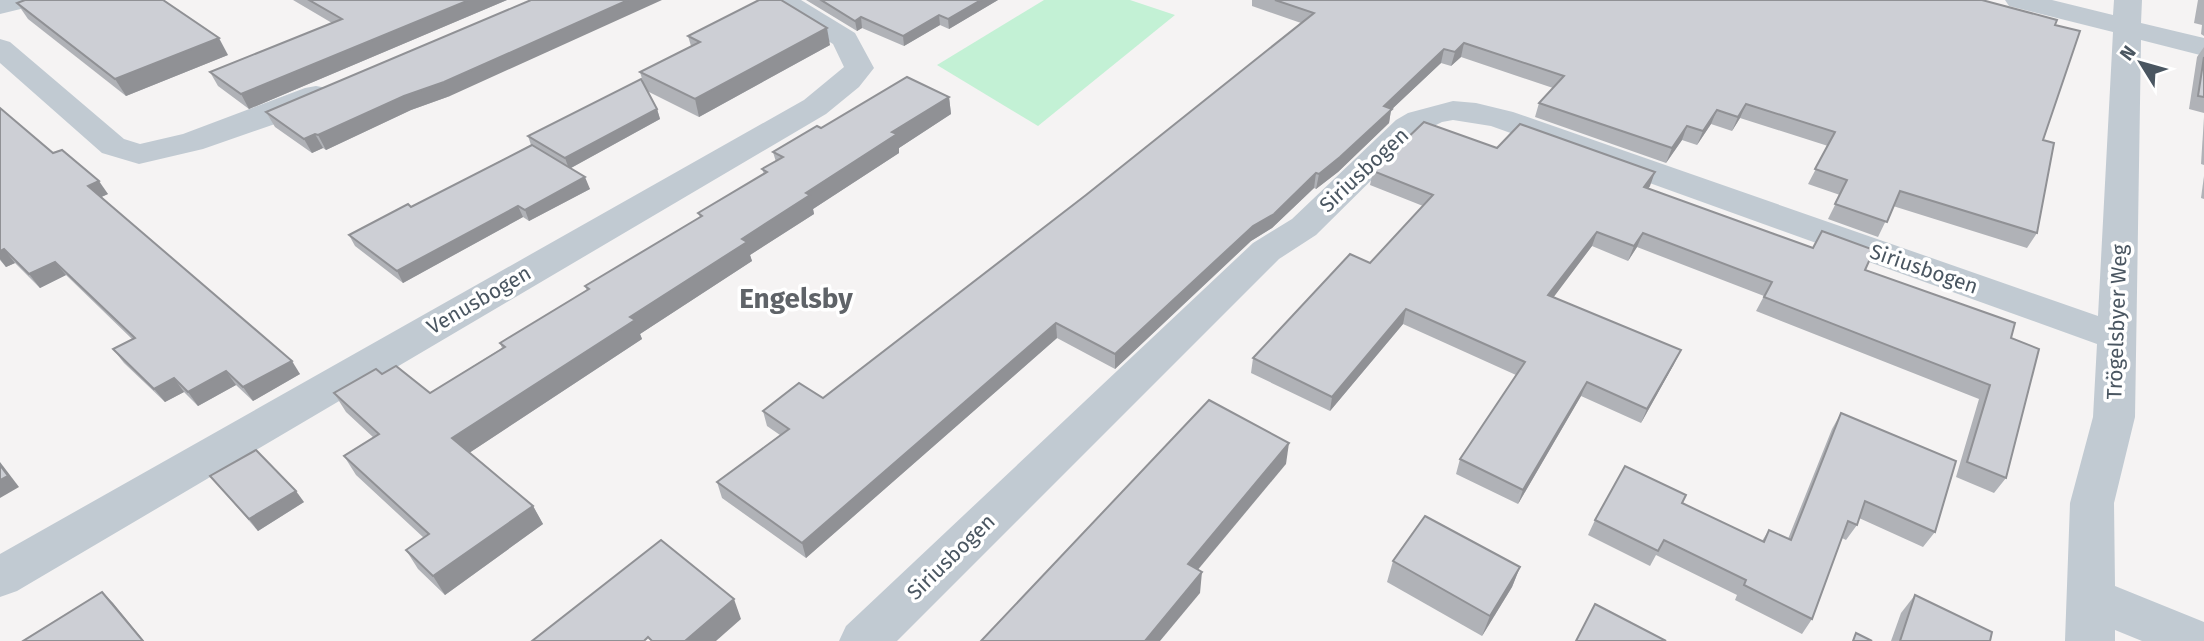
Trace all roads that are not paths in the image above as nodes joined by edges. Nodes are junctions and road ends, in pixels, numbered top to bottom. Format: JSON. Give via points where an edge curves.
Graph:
{"nodes":[{"id":1,"x":23,"y":0,"type":"edge"},
{"id":2,"x":782,"y":0,"type":"edge"},
{"id":3,"x":2019,"y":0,"type":"edge"},
{"id":4,"x":0,"y":6,"type":"edge"},
{"id":5,"x":2127,"y":14,"type":"edge"},
{"id":6,"x":2204,"y":47,"type":"edge"},
{"id":7,"x":0,"y":48,"type":"edge"},
{"id":8,"x":338,"y":85,"type":"edge"},
{"id":9,"x":2117,"y":337,"type":"junction"},
{"id":10,"x":0,"y":577,"type":"edge"},
{"id":11,"x":2091,"y":620,"type":"edge"},
{"id":12,"x":864,"y":641,"type":"edge"},
{"id":13,"x":2196,"y":641,"type":"edge"}],
"edges":[{"from":1,"to":4,"type":"street"},
{"from":2,"to":10,"type":"street","name":"Venusbogen","via":[[845,39],[859,68],[815,107]]},
{"from":3,"to":5,"type":"street"},
{"from":5,"to":6,"type":"street"},
{"from":5,"to":9,"type":"street","name":"Trögelsbyer Weg"},
{"from":7,"to":8,"type":"street","via":[[113,146],[139,154],[192,142]]},
{"from":9,"to":11,"type":"street","name":"Trögelsbyer Weg","via":[[2114,417],[2092,503]]},
{"from":9,"to":12,"type":"street","name":"Siriusbogen","via":[[1502,119],[1473,111],[1425,115],[1304,227],[1266,251]]},
{"from":11,"to":13,"type":"street"}]}
